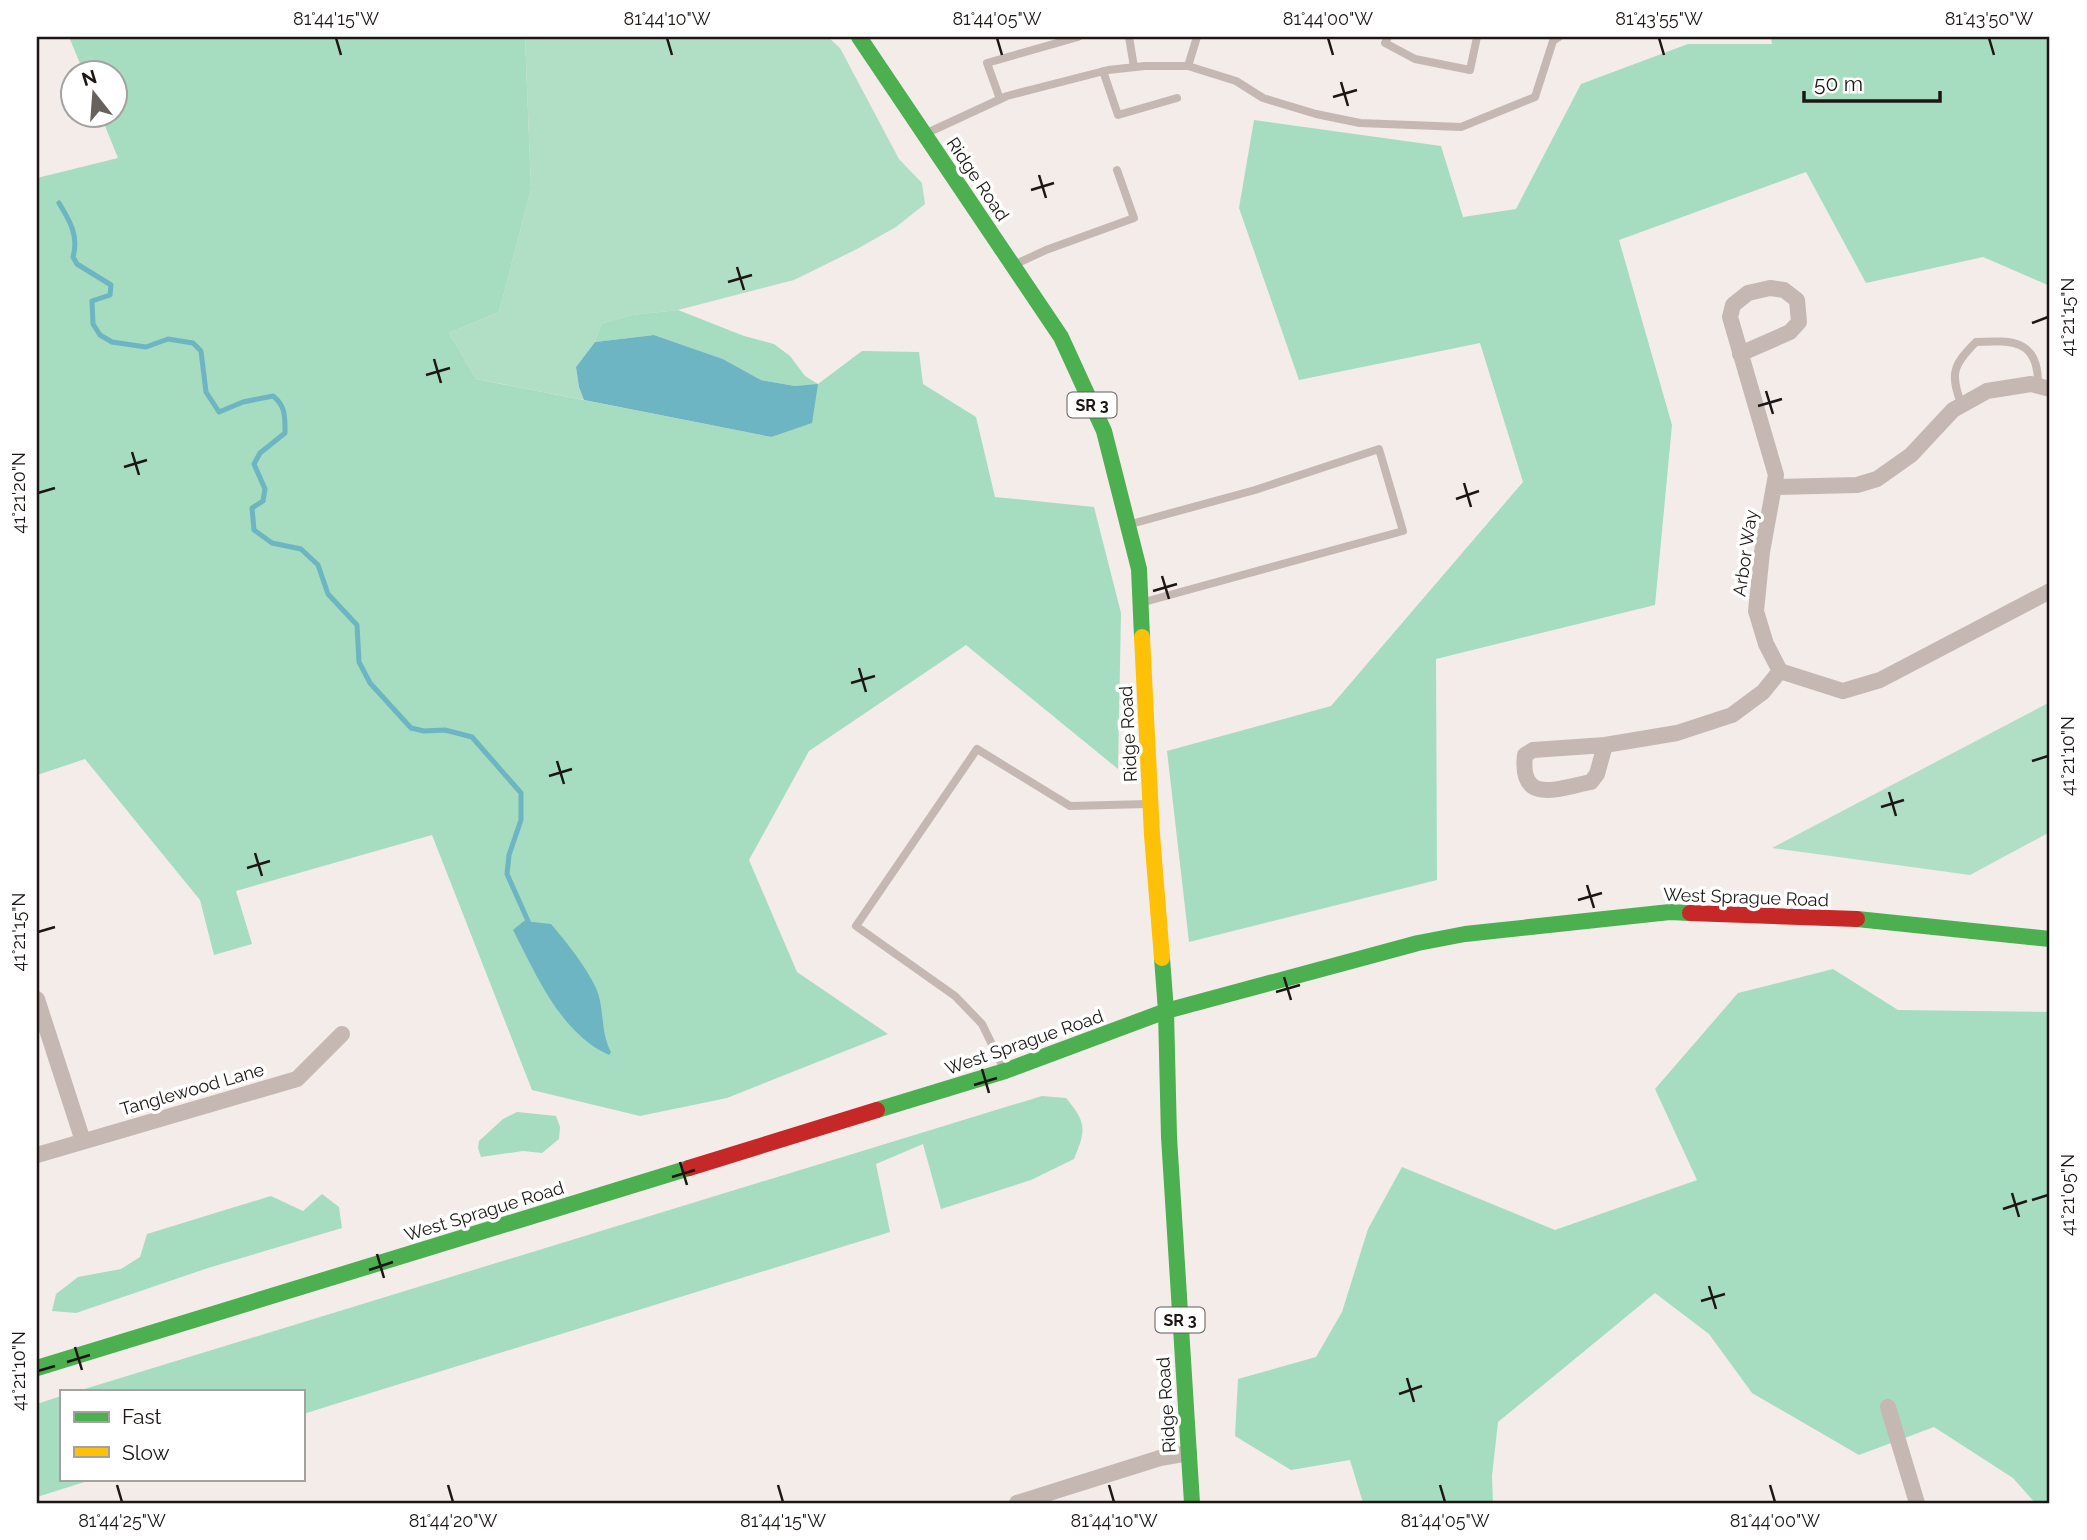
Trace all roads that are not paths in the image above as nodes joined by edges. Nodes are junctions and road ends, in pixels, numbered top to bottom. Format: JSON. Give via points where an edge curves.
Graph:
{"nodes":[{"id":1,"x":859,"y":37,"type":"edge"},
{"id":2,"x":1078,"y":37,"type":"edge"},
{"id":3,"x":1129,"y":37,"type":"edge"},
{"id":4,"x":1198,"y":37,"type":"edge"},
{"id":5,"x":1388,"y":37,"type":"edge"},
{"id":6,"x":1478,"y":37,"type":"edge"},
{"id":7,"x":1559,"y":37,"type":"edge"},
{"id":8,"x":1188,"y":66,"type":"junction"},
{"id":9,"x":1134,"y":67,"type":"junction"},
{"id":10,"x":1103,"y":71,"type":"junction"},
{"id":11,"x":1177,"y":98,"type":"dead end"},
{"id":12,"x":1000,"y":99,"type":"junction"},
{"id":13,"x":925,"y":134,"type":"junction"},
{"id":14,"x":1117,"y":170,"type":"dead end"},
{"id":15,"x":1013,"y":266,"type":"junction"},
{"id":16,"x":1740,"y":354,"type":"junction"},
{"id":17,"x":2044,"y":387,"type":"edge"},
{"id":18,"x":1962,"y":405,"type":"junction"},
{"id":19,"x":1774,"y":487,"type":"junction"},
{"id":20,"x":1128,"y":525,"type":"junction"},
{"id":21,"x":2050,"y":591,"type":"edge"},
{"id":22,"x":1141,"y":602,"type":"junction"},
{"id":23,"x":1780,"y":671,"type":"junction"},
{"id":24,"x":1605,"y":746,"type":"junction"},
{"id":25,"x":1151,"y":804,"type":"junction"},
{"id":26,"x":2050,"y":939,"type":"edge"},
{"id":27,"x":37,"y":999,"type":"edge"},
{"id":28,"x":1166,"y":1011,"type":"junction"},
{"id":29,"x":342,"y":1034,"type":"dead end"},
{"id":30,"x":1005,"y":1071,"type":"junction"},
{"id":31,"x":83,"y":1141,"type":"junction"},
{"id":32,"x":37,"y":1155,"type":"edge"},
{"id":33,"x":37,"y":1368,"type":"edge"},
{"id":34,"x":1888,"y":1407,"type":"dead end"},
{"id":35,"x":1189,"y":1453,"type":"junction"},
{"id":36,"x":1017,"y":1503,"type":"edge"},
{"id":37,"x":1192,"y":1503,"type":"edge"},
{"id":38,"x":1917,"y":1503,"type":"edge"}],
"edges":[{"from":1,"to":13,"type":"street","name":"Ridge Road","number":"SR 3"},
{"from":2,"to":12,"type":"lane","via":[[987,63]]},
{"from":3,"to":9,"type":"lane"},
{"from":4,"to":8,"type":"lane"},
{"from":5,"to":6,"type":"lane","via":[[1385,43],[1415,59],[1470,70]]},
{"from":7,"to":8,"type":"lane","via":[[1553,41],[1535,97],[1461,127],[1360,123],[1316,114],[1263,98],[1236,81]]},
{"from":8,"to":9,"type":"lane"},
{"from":9,"to":10,"type":"lane"},
{"from":10,"to":11,"type":"lane","via":[[1118,115]]},
{"from":10,"to":12,"type":"lane"},
{"from":12,"to":13,"type":"lane"},
{"from":13,"to":15,"type":"street","name":"Ridge Road","number":"SR 3"},
{"from":14,"to":15,"type":"lane","via":[[1134,218]]},
{"from":15,"to":20,"type":"street","name":"Ridge Road","number":"SR 3","via":[[1061,337],[1104,430]]},
{"from":16,"to":16,"type":"street","name":"Arbor Way","via":[[1790,332],[1799,322],[1797,300],[1784,290],[1770,288],[1748,293],[1733,305],[1730,317]]},
{"from":16,"to":19,"type":"street","name":"Arbor Way","via":[[1776,475]]},
{"from":17,"to":18,"type":"street","via":[[2031,384],[1987,391]]},
{"from":17,"to":18,"type":"lane","via":[[2028,350],[2003,340],[1976,342],[1963,355],[1953,382]]},
{"from":18,"to":19,"type":"street","via":[[1877,479],[1857,485]]},
{"from":19,"to":23,"type":"street","name":"Arbor Way","via":[[1756,611]]},
{"from":20,"to":22,"type":"street","name":"Ridge Road","number":"SR 3","via":[[1139,569]]},
{"from":20,"to":22,"type":"lane","via":[[1379,449],[1403,531]]},
{"from":21,"to":23,"type":"street","via":[[1880,680],[1843,691]]},
{"from":22,"to":25,"type":"street","name":"Ridge Road","number":"SR 3"},
{"from":23,"to":24,"type":"street","via":[[1763,692],[1732,715],[1677,733]]},
{"from":24,"to":24,"type":"street","via":[[1533,750],[1525,755],[1525,779],[1542,791],[1591,782]]},
{"from":25,"to":28,"type":"street","name":"Ridge Road","number":"SR 3"},
{"from":25,"to":30,"type":"lane","via":[[1070,806],[977,750],[856,926],[955,996],[982,1024]]},
{"from":26,"to":28,"type":"street","name":"West Sprague Road","via":[[1884,920],[1670,912],[1441,938]]},
{"from":27,"to":31,"type":"street"},
{"from":28,"to":30,"type":"street","name":"West Sprague Road"},
{"from":28,"to":35,"type":"street","name":"Ridge Road","number":"SR 3","via":[[1169,1137]]},
{"from":29,"to":31,"type":"street","name":"Tanglewood Lane","via":[[297,1079]]},
{"from":30,"to":33,"type":"street","name":"West Sprague Road"},
{"from":31,"to":32,"type":"street","name":"Tanglewood Lane"},
{"from":34,"to":38,"type":"street"},
{"from":35,"to":36,"type":"street"},
{"from":35,"to":37,"type":"street","name":"Ridge Road","number":"SR 3"}]}
